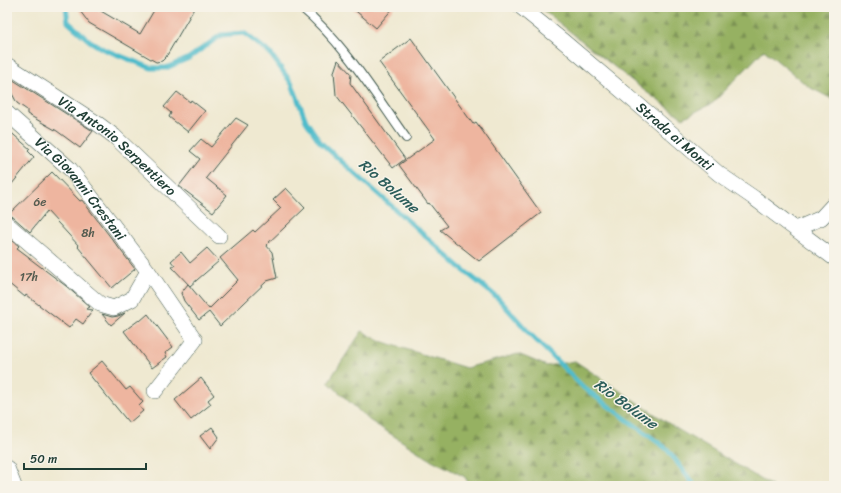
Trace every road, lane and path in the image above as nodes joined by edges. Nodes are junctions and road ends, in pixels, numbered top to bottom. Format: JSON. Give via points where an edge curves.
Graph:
{"nodes":[{"id":1,"x":301,"y":7,"type":"edge"},
{"id":2,"x":521,"y":7,"type":"edge"},
{"id":3,"x":7,"y":65,"type":"edge"},
{"id":4,"x":7,"y":113,"type":"edge"},
{"id":5,"x":406,"y":138,"type":"dead end"},
{"id":6,"x":834,"y":204,"type":"edge"},
{"id":7,"x":7,"y":224,"type":"edge"},
{"id":8,"x":796,"y":229,"type":"junction"},
{"id":9,"x":219,"y":236,"type":"dead end"},
{"id":10,"x":834,"y":258,"type":"edge"},
{"id":11,"x":148,"y":271,"type":"junction"},
{"id":12,"x":155,"y":391,"type":"dead end"},
{"id":13,"x":7,"y":468,"type":"edge"},
{"id":14,"x":14,"y":486,"type":"edge"}],
"edges":[{"from":1,"to":5,"type":"lane","via":[[318,21],[356,67]]},
{"from":2,"to":8,"type":"street","name":"Strada ai Monti","via":[[719,174]]},
{"from":3,"to":9,"type":"street","name":"Via Antonio Serpentiero","via":[[114,136]]},
{"from":4,"to":11,"type":"street","name":"Via Giovanni Crestani","via":[[70,169]]},
{"from":6,"to":8,"type":"street","via":[[821,218]]},
{"from":7,"to":11,"type":"street","via":[[100,304],[114,308],[132,299]]},
{"from":8,"to":10,"type":"street","name":"Strada ai Monti"},
{"from":11,"to":12,"type":"street","name":"Via Giovanni Crestani","via":[[195,340]]},
{"from":13,"to":14,"type":"street"}]}
